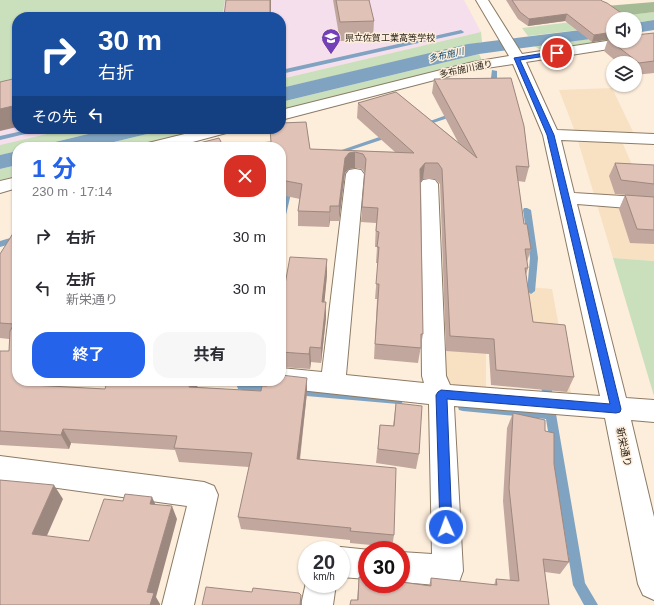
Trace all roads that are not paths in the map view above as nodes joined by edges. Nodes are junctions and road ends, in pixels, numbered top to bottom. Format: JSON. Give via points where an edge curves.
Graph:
{"nodes":[{"id":1,"x":482,"y":0,"type":"edge"},
{"id":2,"x":654,"y":38,"type":"edge"},
{"id":3,"x":517,"y":58,"type":"junction"},
{"id":4,"x":286,"y":114,"type":"edge"},
{"id":5,"x":205,"y":134,"type":"edge"},
{"id":6,"x":551,"y":135,"type":"junction"},
{"id":7,"x":654,"y":139,"type":"edge"},
{"id":8,"x":173,"y":142,"type":"edge"},
{"id":9,"x":355,"y":174,"type":"dead end"},
{"id":10,"x":12,"y":183,"type":"edge"},
{"id":11,"x":429,"y":184,"type":"dead end"},
{"id":12,"x":0,"y":187,"type":"edge"},
{"id":13,"x":566,"y":198,"type":"junction"},
{"id":14,"x":654,"y":204,"type":"edge"},
{"id":15,"x":286,"y":378,"type":"edge"},
{"id":16,"x":333,"y":383,"type":"junction"},
{"id":17,"x":441,"y":395,"type":"junction"},
{"id":18,"x":616,"y":409,"type":"junction"},
{"id":19,"x":654,"y":411,"type":"edge"},
{"id":20,"x":0,"y":468,"type":"edge"},
{"id":21,"x":410,"y":568,"type":"edge"},
{"id":22,"x":654,"y":584,"type":"edge"},
{"id":23,"x":319,"y":593,"type":"edge"},
{"id":24,"x":178,"y":605,"type":"edge"},
{"id":25,"x":318,"y":605,"type":"edge"}],
"edges":[{"from":1,"to":3,"type":"street","name":"新栄通り"},
{"from":2,"to":3,"type":"street","name":"多布施川通り"},
{"from":3,"to":4,"type":"street","name":"多布施川通り","via":[[473,66]]},
{"from":3,"to":6,"type":"street","name":"新栄通り"},
{"from":5,"to":8,"type":"street"},
{"from":6,"to":7,"type":"street"},
{"from":6,"to":13,"type":"street","name":"新栄通り"},
{"from":9,"to":16,"type":"street"},
{"from":10,"to":12,"type":"street"},
{"from":11,"to":17,"type":"street","via":[[434,376]]},
{"from":13,"to":14,"type":"street"},
{"from":13,"to":18,"type":"street","name":"新栄通り"},
{"from":15,"to":16,"type":"street"},
{"from":16,"to":17,"type":"street"},
{"from":17,"to":18,"type":"street"},
{"from":17,"to":21,"type":"street","via":[[448,571]]},
{"from":18,"to":19,"type":"street"},
{"from":18,"to":22,"type":"street","name":"新栄通り"},
{"from":20,"to":24,"type":"street","via":[[204,495]]},
{"from":23,"to":25,"type":"street"}]}
